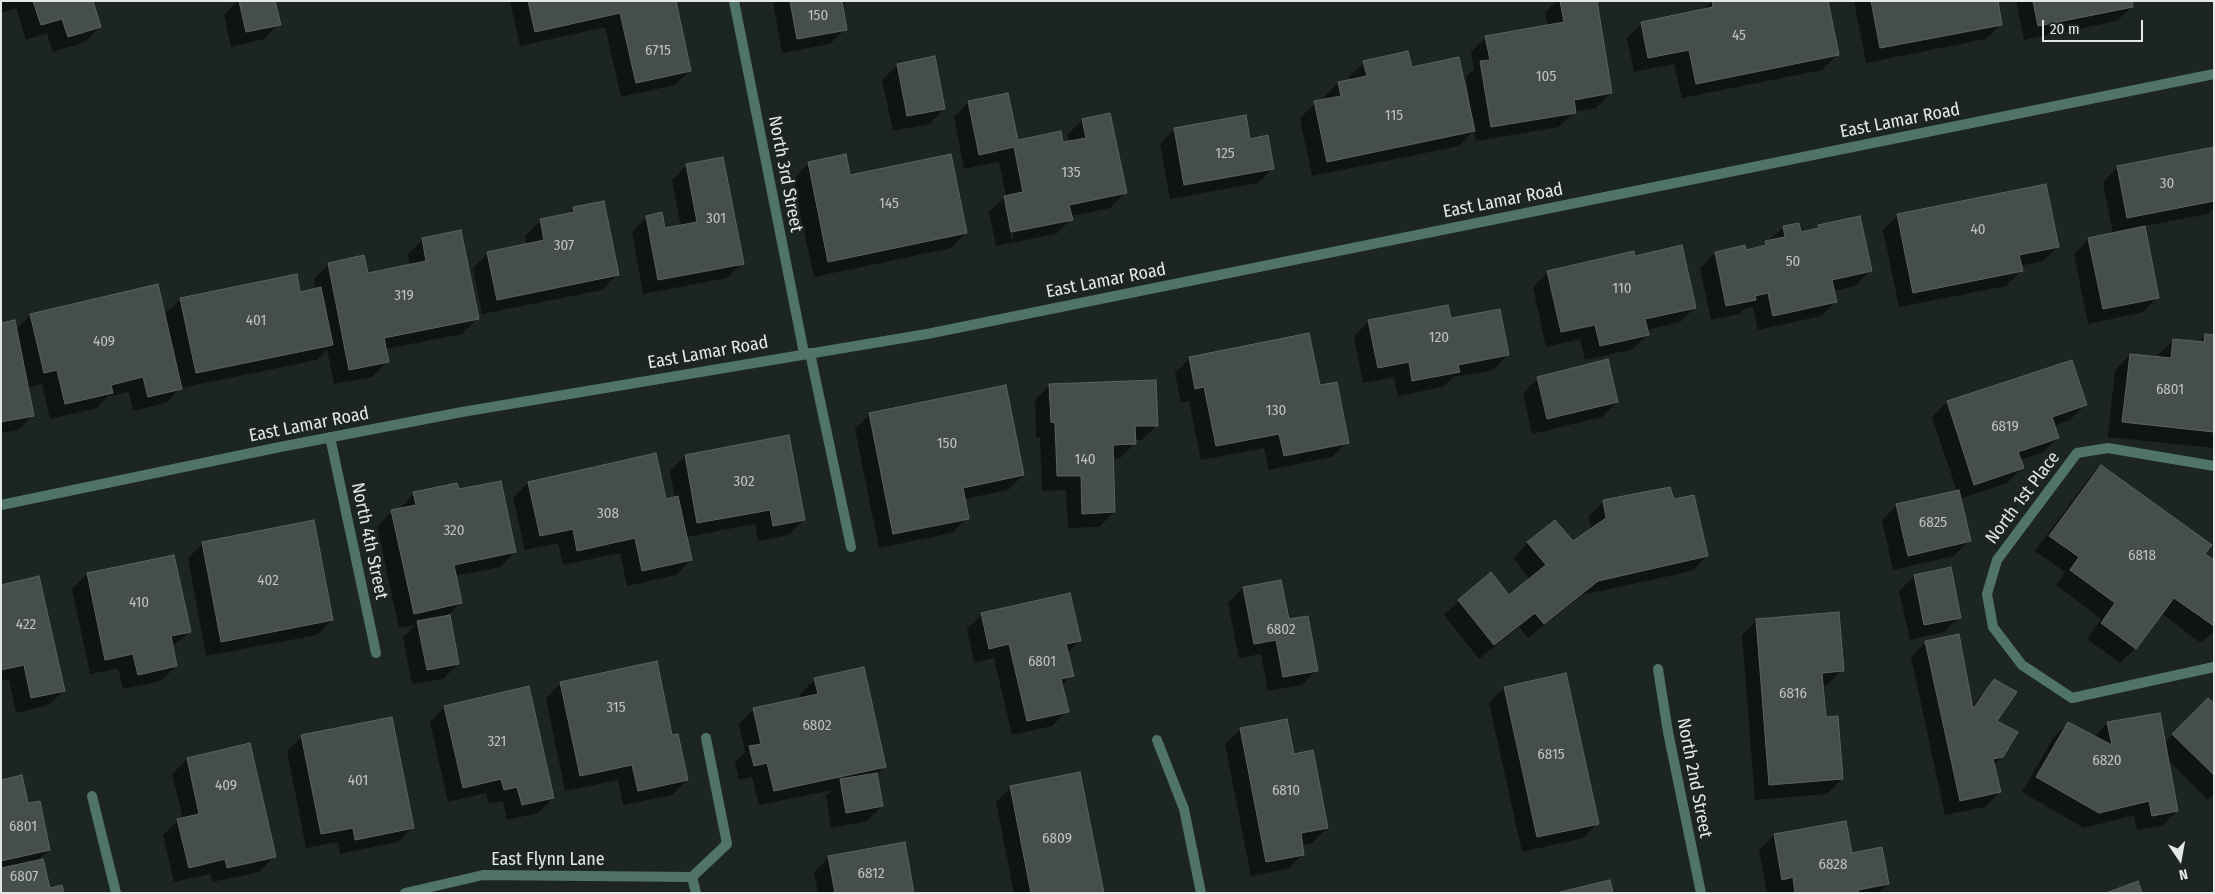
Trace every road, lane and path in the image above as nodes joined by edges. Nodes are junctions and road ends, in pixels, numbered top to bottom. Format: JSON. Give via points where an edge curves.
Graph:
{"nodes":[{"id":1,"x":734,"y":1,"type":"edge"},
{"id":2,"x":2214,"y":74,"type":"edge"},
{"id":3,"x":807,"y":353,"type":"junction"},
{"id":4,"x":330,"y":437,"type":"junction"},
{"id":5,"x":2214,"y":466,"type":"edge"},
{"id":6,"x":1,"y":505,"type":"edge"},
{"id":7,"x":851,"y":547,"type":"dead end"},
{"id":8,"x":376,"y":653,"type":"dead end"},
{"id":9,"x":2214,"y":667,"type":"edge"},
{"id":10,"x":1658,"y":669,"type":"dead end"},
{"id":11,"x":706,"y":738,"type":"dead end"},
{"id":12,"x":1157,"y":740,"type":"dead end"},
{"id":13,"x":92,"y":796,"type":"dead end"},
{"id":14,"x":692,"y":877,"type":"junction"},
{"id":15,"x":116,"y":893,"type":"edge"},
{"id":16,"x":405,"y":893,"type":"edge"},
{"id":17,"x":696,"y":893,"type":"edge"},
{"id":18,"x":1201,"y":893,"type":"edge"},
{"id":19,"x":1701,"y":893,"type":"edge"}],
"edges":[{"from":1,"to":3,"type":"street","name":"North 3rd Street"},
{"from":2,"to":3,"type":"street","name":"East Lamar Road","via":[[927,334]]},
{"from":3,"to":4,"type":"street","name":"East Lamar Road"},
{"from":3,"to":7,"type":"street","name":"North 3rd Street"},
{"from":4,"to":6,"type":"street","name":"East Lamar Road"},
{"from":4,"to":8,"type":"street","name":"North 4th Street"},
{"from":5,"to":9,"type":"street","name":"North 1st Place","via":[[2108,448],[2077,453],[1997,560],[1988,594],[1993,627],[2022,665],[2072,698]]},
{"from":10,"to":19,"type":"street","name":"North 2nd Street"},
{"from":11,"to":14,"type":"street","via":[[727,844]]},
{"from":12,"to":18,"type":"street","via":[[1184,809]]},
{"from":13,"to":15,"type":"street"},
{"from":14,"to":16,"type":"street","name":"East Flynn Lane","via":[[483,875]]},
{"from":14,"to":17,"type":"street"}]}
